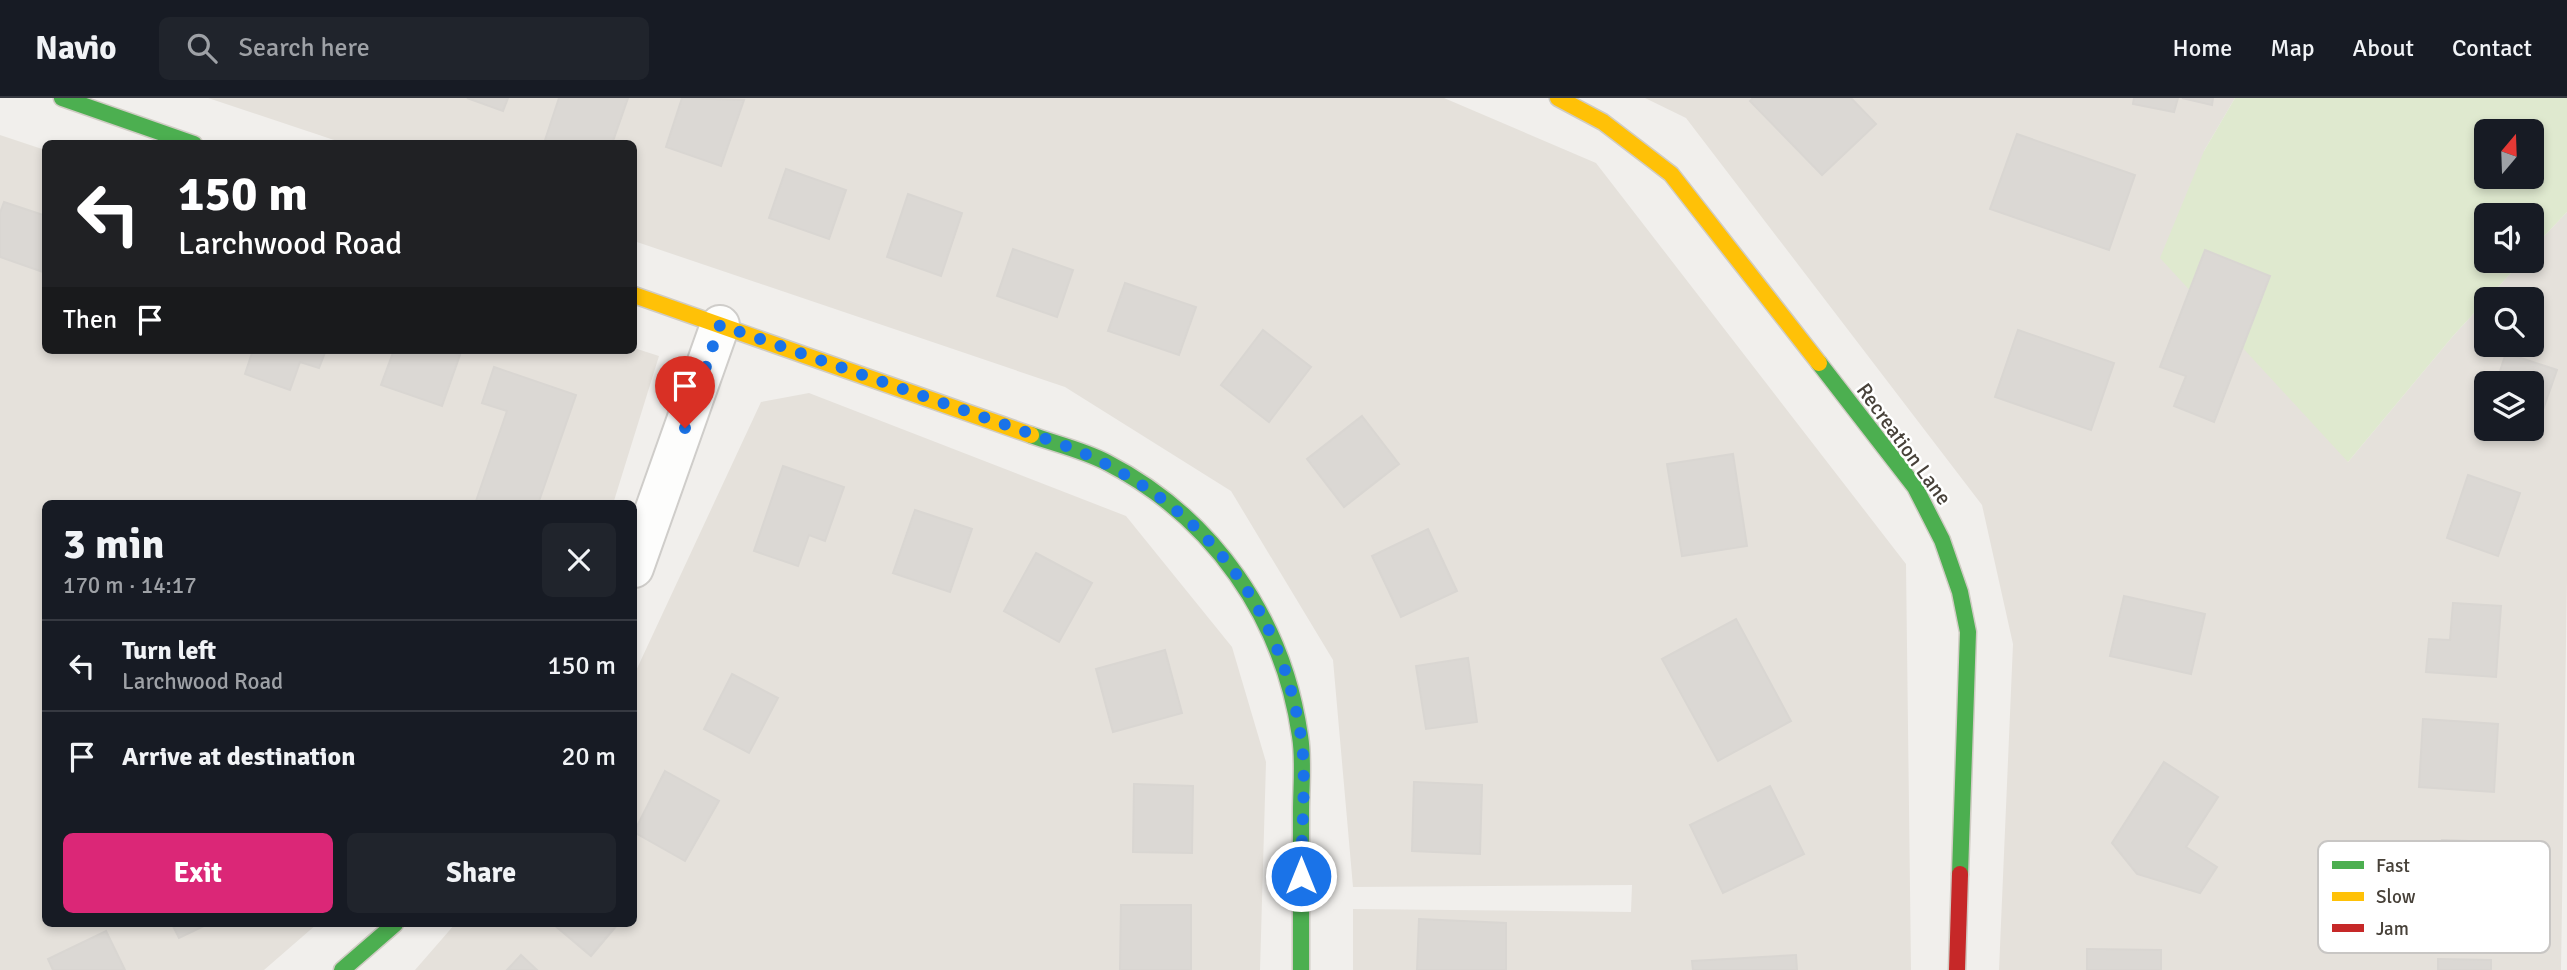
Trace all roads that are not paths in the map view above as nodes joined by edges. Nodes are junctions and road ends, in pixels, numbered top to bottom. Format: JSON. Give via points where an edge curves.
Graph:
{"nodes":[{"id":1,"x":62,"y":98,"type":"edge"},
{"id":2,"x":1558,"y":98,"type":"edge"},
{"id":3,"x":183,"y":140,"type":"edge"},
{"id":4,"x":637,"y":296,"type":"edge"},
{"id":5,"x":720,"y":325,"type":"junction"},
{"id":6,"x":637,"y":560,"type":"edge"},
{"id":7,"x":392,"y":927,"type":"edge"},
{"id":8,"x":342,"y":970,"type":"edge"},
{"id":9,"x":1301,"y":970,"type":"edge"},
{"id":10,"x":1957,"y":970,"type":"edge"}],
"edges":[{"from":1,"to":3,"type":"street"},
{"from":2,"to":10,"type":"street","name":"Recreation Lane","via":[[1626,136],[1671,174],[1915,487],[1940,530],[1959,579],[1968,632]]},
{"from":4,"to":5,"type":"street"},
{"from":5,"to":6,"type":"street"},
{"from":5,"to":9,"type":"street","via":[[1104,461],[1157,492],[1200,529],[1238,573],[1268,624],[1289,680],[1301,739]]},
{"from":7,"to":8,"type":"street"}]}
